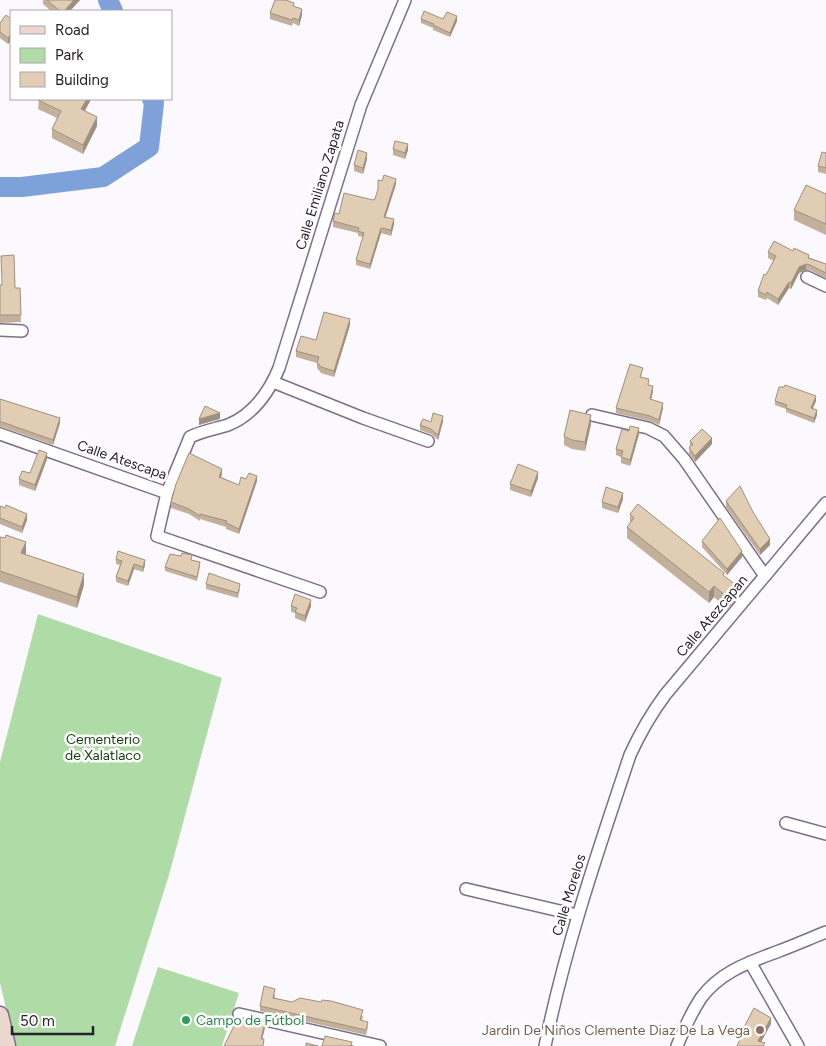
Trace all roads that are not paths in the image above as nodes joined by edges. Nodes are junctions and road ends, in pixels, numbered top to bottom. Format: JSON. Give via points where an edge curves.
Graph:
{"nodes":[{"id":1,"x":405,"y":0,"type":"edge"},
{"id":2,"x":807,"y":277,"type":"dead end"},
{"id":3,"x":826,"y":286,"type":"edge"},
{"id":4,"x":0,"y":330,"type":"edge"},
{"id":5,"x":22,"y":331,"type":"dead end"},
{"id":6,"x":273,"y":382,"type":"junction"},
{"id":7,"x":592,"y":415,"type":"edge"},
{"id":8,"x":0,"y":434,"type":"edge"},
{"id":9,"x":428,"y":441,"type":"dead end"},
{"id":10,"x":167,"y":493,"type":"junction"},
{"id":11,"x":826,"y":503,"type":"edge"},
{"id":12,"x":765,"y":576,"type":"junction"},
{"id":13,"x":320,"y":592,"type":"dead end"},
{"id":14,"x":630,"y":755,"type":"joint"},
{"id":15,"x":786,"y":823,"type":"dead end"},
{"id":16,"x":826,"y":834,"type":"edge"},
{"id":17,"x":466,"y":889,"type":"dead end"},
{"id":18,"x":578,"y":915,"type":"junction"},
{"id":19,"x":826,"y":932,"type":"edge"},
{"id":20,"x":750,"y":962,"type":"junction"},
{"id":21,"x":239,"y":1014,"type":"dead end"},
{"id":22,"x":0,"y":1015,"type":"edge"},
{"id":23,"x":7,"y":1046,"type":"edge"},
{"id":24,"x":380,"y":1046,"type":"edge"},
{"id":25,"x":544,"y":1046,"type":"edge"},
{"id":26,"x":677,"y":1046,"type":"edge"},
{"id":27,"x":798,"y":1046,"type":"edge"}],
"edges":[{"from":1,"to":6,"type":"street","name":"Calle Emiliano Zapata","via":[[361,105]]},
{"from":2,"to":3,"type":"street"},
{"from":4,"to":5,"type":"street"},
{"from":6,"to":9,"type":"street"},
{"from":6,"to":10,"type":"street","name":"Calle Atescapa","via":[[259,403],[245,416],[190,437]]},
{"from":7,"to":12,"type":"street","via":[[648,428],[664,436],[684,458]]},
{"from":8,"to":10,"type":"street","name":"Calle Atescapa"},
{"from":10,"to":13,"type":"street","via":[[157,536]]},
{"from":11,"to":12,"type":"street","name":"Calle Atezcapan"},
{"from":12,"to":14,"type":"street","name":"Calle Atezcapan","via":[[650,715]]},
{"from":14,"to":18,"type":"street","name":"Calle Morelos"},
{"from":15,"to":16,"type":"street"},
{"from":17,"to":18,"type":"street"},
{"from":18,"to":25,"type":"street","name":"Calle Morelos"},
{"from":19,"to":20,"type":"street"},
{"from":20,"to":26,"type":"street","via":[[731,970],[710,987],[690,1016]]},
{"from":20,"to":27,"type":"street"},
{"from":21,"to":24,"type":"street"},
{"from":22,"to":23,"type":"main road"}]}
